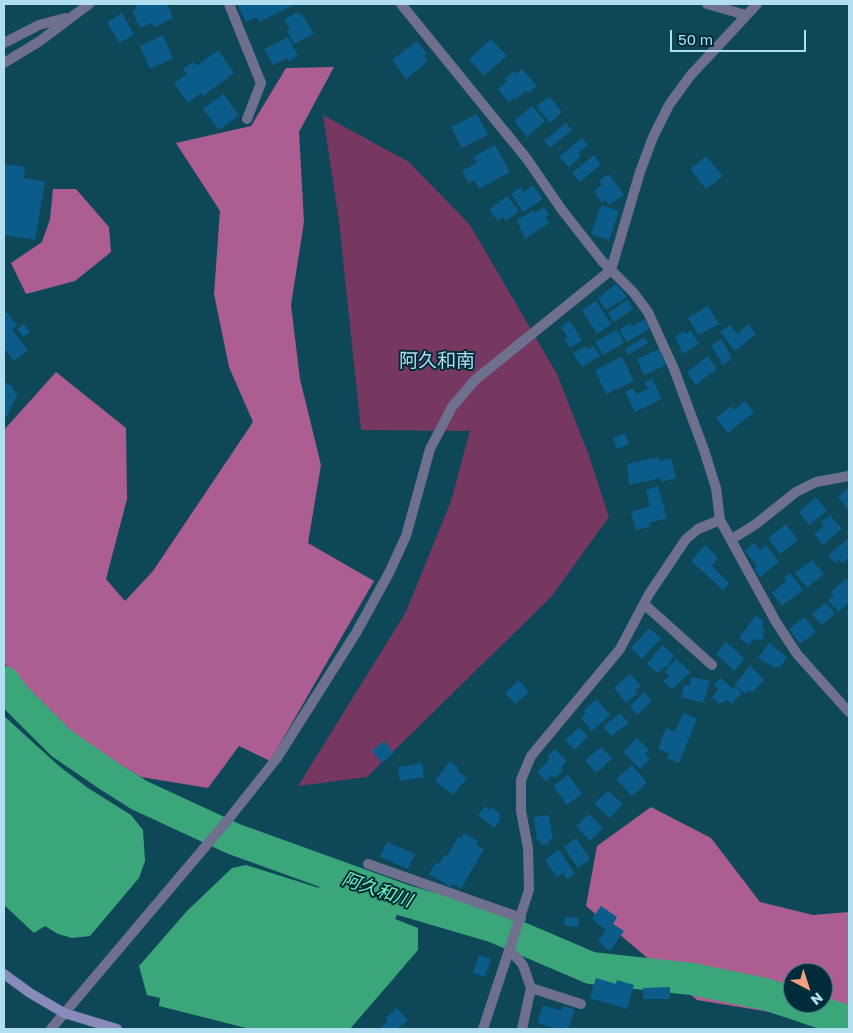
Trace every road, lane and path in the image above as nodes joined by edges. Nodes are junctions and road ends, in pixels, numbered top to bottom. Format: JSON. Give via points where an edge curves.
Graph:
{"nodes":[{"id":1,"x":89,"y":4,"type":"edge"},
{"id":2,"x":229,"y":4,"type":"edge"},
{"id":3,"x":401,"y":4,"type":"edge"},
{"id":4,"x":707,"y":4,"type":"edge"},
{"id":5,"x":757,"y":4,"type":"edge"},
{"id":6,"x":746,"y":15,"type":"junction"},
{"id":7,"x":68,"y":17,"type":"junction"},
{"id":8,"x":4,"y":43,"type":"edge"},
{"id":9,"x":4,"y":63,"type":"edge"},
{"id":10,"x":247,"y":119,"type":"dead end"},
{"id":11,"x":611,"y":270,"type":"junction"},
{"id":12,"x":849,"y":476,"type":"edge"},
{"id":13,"x":720,"y":520,"type":"junction"},
{"id":14,"x":732,"y":539,"type":"junction"},
{"id":15,"x":644,"y":604,"type":"junction"},
{"id":16,"x":712,"y":665,"type":"dead end"},
{"id":17,"x":849,"y":712,"type":"edge"},
{"id":18,"x":368,"y":864,"type":"dead end"},
{"id":19,"x":519,"y":921,"type":"junction"},
{"id":20,"x":510,"y":948,"type":"junction"},
{"id":21,"x":4,"y":974,"type":"edge"},
{"id":22,"x":531,"y":988,"type":"junction"},
{"id":23,"x":581,"y":1004,"type":"dead end"},
{"id":24,"x":64,"y":1012,"type":"junction"},
{"id":25,"x":51,"y":1029,"type":"edge"},
{"id":26,"x":117,"y":1029,"type":"edge"},
{"id":27,"x":483,"y":1029,"type":"edge"},
{"id":28,"x":522,"y":1029,"type":"edge"}],
"edges":[{"from":1,"to":7,"type":"street"},
{"from":2,"to":10,"type":"street","via":[[261,83]]},
{"from":3,"to":11,"type":"street","via":[[527,159],[562,210]]},
{"from":4,"to":6,"type":"street"},
{"from":5,"to":6,"type":"street"},
{"from":6,"to":11,"type":"street","via":[[690,76],[653,137]]},
{"from":7,"to":8,"type":"street","via":[[39,25]]},
{"from":7,"to":9,"type":"street","via":[[40,41]]},
{"from":11,"to":13,"type":"street","via":[[648,312],[674,369],[716,488]]},
{"from":11,"to":24,"type":"street","via":[[475,380],[452,407],[430,449],[406,536],[389,573],[356,633],[282,751],[227,821]]},
{"from":12,"to":14,"type":"street","via":[[816,482],[796,492]]},
{"from":13,"to":14,"type":"street"},
{"from":13,"to":15,"type":"street","via":[[698,528],[686,539]]},
{"from":14,"to":17,"type":"street","via":[[776,622],[797,654]]},
{"from":15,"to":16,"type":"street"},
{"from":15,"to":19,"type":"street","via":[[620,649],[531,756],[521,780],[529,890]]},
{"from":18,"to":19,"type":"street"},
{"from":19,"to":20,"type":"street"},
{"from":20,"to":22,"type":"street","via":[[523,965]]},
{"from":20,"to":27,"type":"street"},
{"from":21,"to":24,"type":"main road"},
{"from":22,"to":23,"type":"street"},
{"from":22,"to":28,"type":"street"},
{"from":24,"to":25,"type":"street"},
{"from":24,"to":26,"type":"main road"}]}
